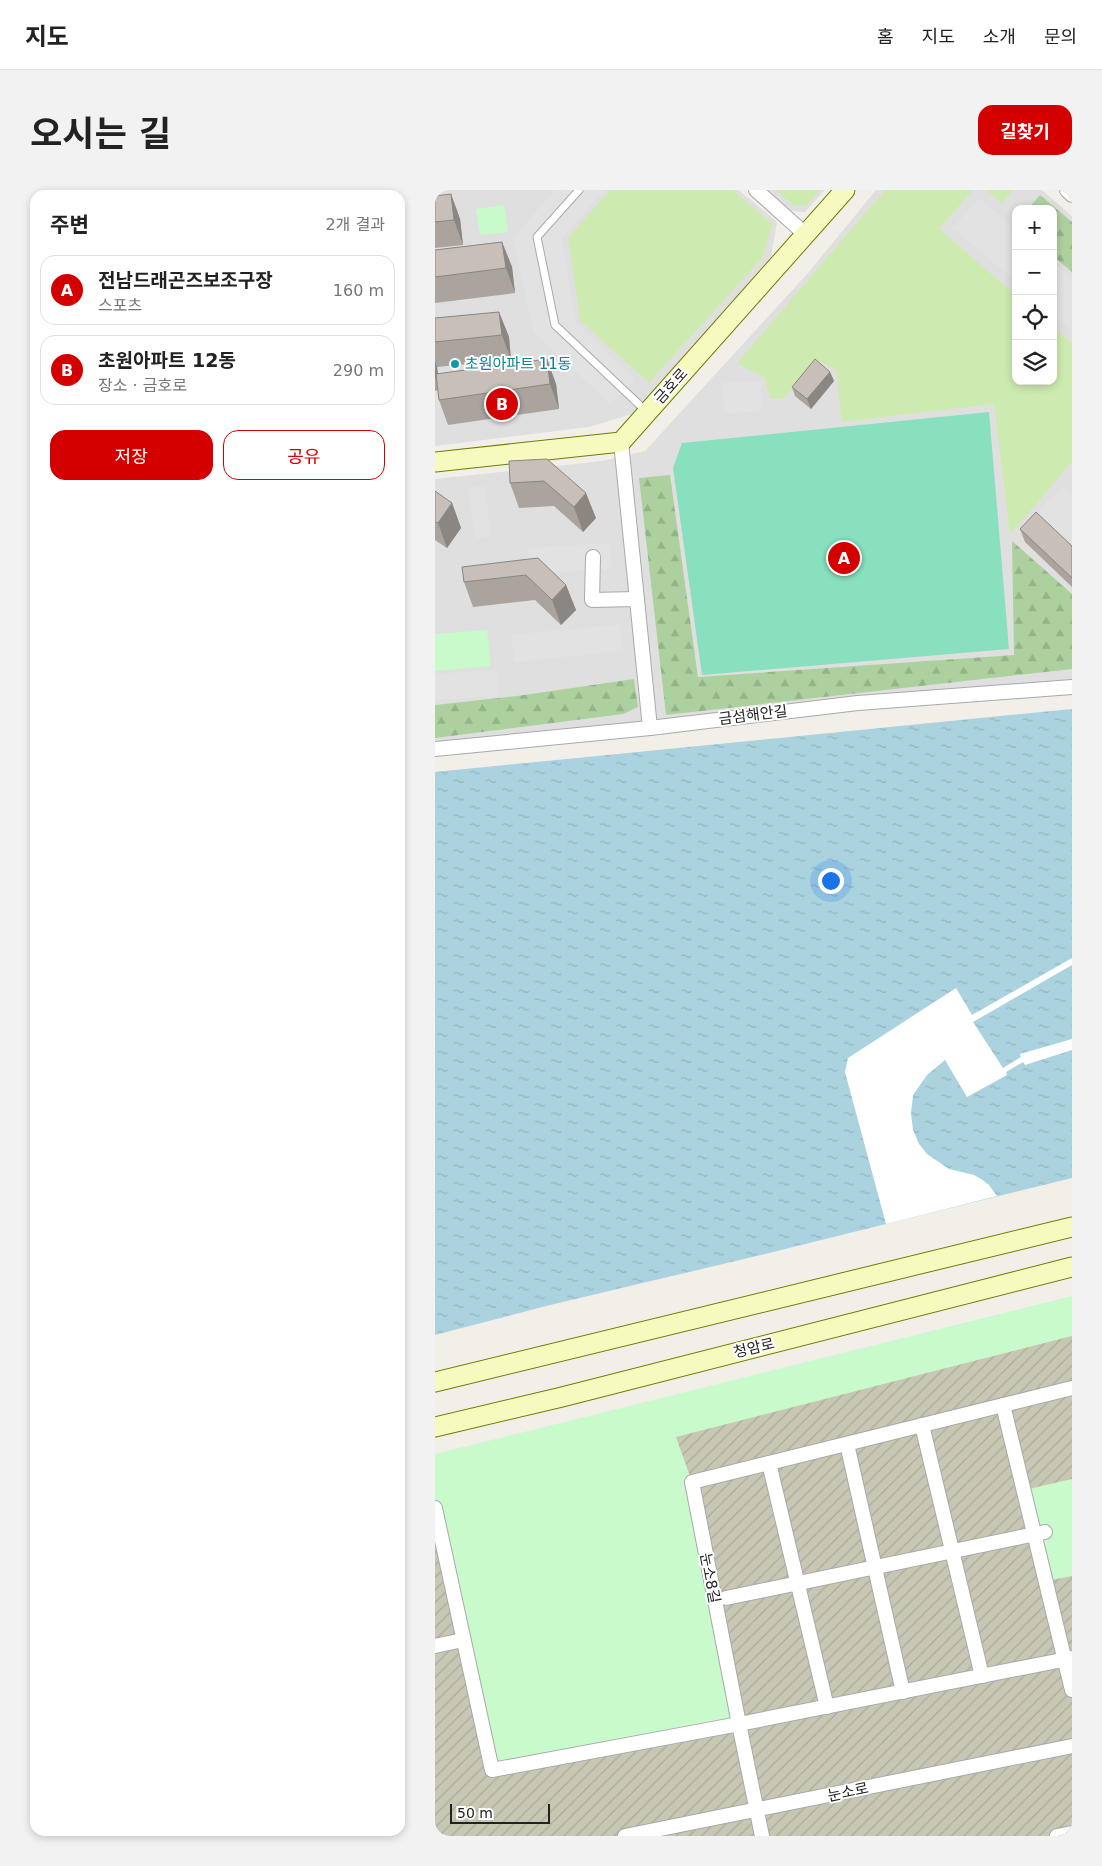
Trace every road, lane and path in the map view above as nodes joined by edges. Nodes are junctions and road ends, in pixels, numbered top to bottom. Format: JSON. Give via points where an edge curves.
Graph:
{"nodes":[{"id":1,"x":579,"y":190,"type":"edge"},
{"id":2,"x":756,"y":190,"type":"edge"},
{"id":3,"x":845,"y":190,"type":"edge"},
{"id":4,"x":1067,"y":190,"type":"edge"},
{"id":5,"x":1072,"y":195,"type":"edge"},
{"id":6,"x":805,"y":234,"type":"junction"},
{"id":7,"x":647,"y":413,"type":"junction"},
{"id":8,"x":621,"y":442,"type":"junction"},
{"id":9,"x":435,"y":462,"type":"edge"},
{"id":10,"x":593,"y":557,"type":"dead end"},
{"id":11,"x":637,"y":599,"type":"junction"},
{"id":12,"x":1072,"y":686,"type":"edge"},
{"id":13,"x":650,"y":728,"type":"junction"},
{"id":14,"x":435,"y":749,"type":"edge"},
{"id":15,"x":1072,"y":1228,"type":"edge"},
{"id":16,"x":1072,"y":1267,"type":"edge"},
{"id":17,"x":435,"y":1382,"type":"edge"},
{"id":18,"x":1072,"y":1388,"type":"edge"},
{"id":19,"x":1003,"y":1405,"type":"junction"},
{"id":20,"x":922,"y":1425,"type":"junction"},
{"id":21,"x":435,"y":1427,"type":"edge"},
{"id":22,"x":847,"y":1444,"type":"junction"},
{"id":23,"x":769,"y":1463,"type":"junction"},
{"id":24,"x":435,"y":1508,"type":"edge"},
{"id":25,"x":1040,"y":1533,"type":"junction"},
{"id":26,"x":952,"y":1551,"type":"junction"},
{"id":27,"x":875,"y":1567,"type":"junction"},
{"id":28,"x":797,"y":1584,"type":"junction"},
{"id":29,"x":726,"y":1598,"type":"dead end"},
{"id":30,"x":463,"y":1640,"type":"junction"},
{"id":31,"x":435,"y":1646,"type":"edge"},
{"id":32,"x":1068,"y":1659,"type":"edge"},
{"id":33,"x":982,"y":1676,"type":"junction"},
{"id":34,"x":1072,"y":1690,"type":"edge"},
{"id":35,"x":903,"y":1692,"type":"junction"},
{"id":36,"x":827,"y":1707,"type":"junction"},
{"id":37,"x":739,"y":1724,"type":"junction"},
{"id":38,"x":1072,"y":1746,"type":"edge"},
{"id":39,"x":757,"y":1810,"type":"junction"},
{"id":40,"x":1072,"y":1833,"type":"edge"},
{"id":41,"x":625,"y":1836,"type":"edge"},
{"id":42,"x":762,"y":1836,"type":"edge"},
{"id":43,"x":1057,"y":1836,"type":"edge"}],
"edges":[{"from":1,"to":7,"type":"lane","via":[[537,237],[555,325]]},
{"from":2,"to":6,"type":"street"},
{"from":3,"to":6,"type":"main road","name":"금호로"},
{"from":4,"to":5,"type":"street"},
{"from":6,"to":7,"type":"main road","name":"금호로"},
{"from":7,"to":8,"type":"main road","name":"금호로"},
{"from":8,"to":9,"type":"main road"},
{"from":8,"to":11,"type":"street"},
{"from":10,"to":11,"type":"street","via":[[592,600]]},
{"from":11,"to":13,"type":"street"},
{"from":12,"to":13,"type":"street","name":"금섬해안길","via":[[859,703]]},
{"from":13,"to":14,"type":"street","name":"금섬해안길"},
{"from":15,"to":17,"type":"main road"},
{"from":16,"to":21,"type":"main road","name":"청암로"},
{"from":18,"to":19,"type":"street","name":"눈소8길"},
{"from":19,"to":20,"type":"street","name":"눈소8길"},
{"from":19,"to":25,"type":"street"},
{"from":20,"to":22,"type":"street","name":"눈소8길"},
{"from":20,"to":26,"type":"street"},
{"from":22,"to":23,"type":"street","name":"눈소8길"},
{"from":22,"to":27,"type":"street"},
{"from":23,"to":28,"type":"street"},
{"from":23,"to":37,"type":"street","name":"눈소8길","via":[[692,1482]]},
{"from":24,"to":30,"type":"street"},
{"from":25,"to":26,"type":"street"},
{"from":25,"to":32,"type":"street"},
{"from":26,"to":27,"type":"street"},
{"from":26,"to":33,"type":"street"},
{"from":27,"to":28,"type":"street"},
{"from":27,"to":35,"type":"street"},
{"from":28,"to":29,"type":"street"},
{"from":28,"to":36,"type":"street"},
{"from":30,"to":31,"type":"street"},
{"from":30,"to":37,"type":"street","via":[[492,1770]]},
{"from":32,"to":33,"type":"street"},
{"from":32,"to":34,"type":"street"},
{"from":33,"to":35,"type":"street"},
{"from":35,"to":36,"type":"street"},
{"from":36,"to":37,"type":"street"},
{"from":37,"to":39,"type":"street"},
{"from":38,"to":39,"type":"street","name":"눈소로"},
{"from":39,"to":41,"type":"street","name":"눈소로"},
{"from":39,"to":42,"type":"street"},
{"from":40,"to":43,"type":"street"}]}
